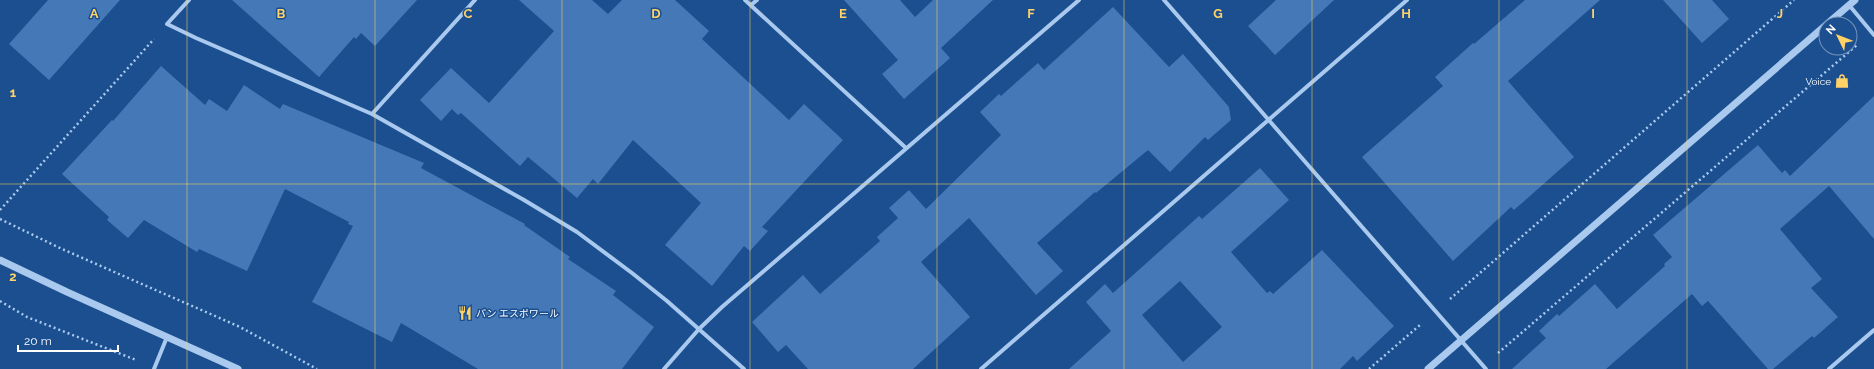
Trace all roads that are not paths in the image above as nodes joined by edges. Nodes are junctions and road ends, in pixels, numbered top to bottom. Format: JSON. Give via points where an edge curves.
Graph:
{"nodes":[{"id":1,"x":189,"y":0,"type":"edge"},
{"id":2,"x":475,"y":0,"type":"edge"},
{"id":3,"x":745,"y":0,"type":"edge"},
{"id":4,"x":757,"y":0,"type":"edge"},
{"id":5,"x":1080,"y":0,"type":"edge"},
{"id":6,"x":1164,"y":0,"type":"edge"},
{"id":7,"x":1407,"y":0,"type":"edge"},
{"id":8,"x":1855,"y":0,"type":"edge"},
{"id":9,"x":751,"y":6,"type":"junction"},
{"id":10,"x":1849,"y":6,"type":"junction"},
{"id":11,"x":1837,"y":16,"type":"edge"},
{"id":12,"x":1818,"y":32,"type":"edge"},
{"id":13,"x":1873,"y":34,"type":"edge"},
{"id":14,"x":372,"y":114,"type":"junction"},
{"id":15,"x":1269,"y":120,"type":"junction"},
{"id":16,"x":906,"y":148,"type":"junction"},
{"id":17,"x":0,"y":260,"type":"edge"},
{"id":18,"x":699,"y":329,"type":"junction"},
{"id":19,"x":1874,"y":330,"type":"edge"},
{"id":20,"x":167,"y":337,"type":"junction"},
{"id":21,"x":1461,"y":340,"type":"junction"},
{"id":22,"x":1485,"y":367,"type":"edge"},
{"id":23,"x":155,"y":368,"type":"edge"},
{"id":24,"x":238,"y":369,"type":"edge"},
{"id":25,"x":664,"y":369,"type":"edge"},
{"id":26,"x":744,"y":369,"type":"edge"},
{"id":27,"x":981,"y":369,"type":"edge"},
{"id":28,"x":1428,"y":369,"type":"edge"},
{"id":29,"x":1829,"y":369,"type":"edge"}],
"edges":[{"from":1,"to":14,"type":"street","via":[[167,24]]},
{"from":2,"to":14,"type":"street"},
{"from":3,"to":9,"type":"street"},
{"from":4,"to":9,"type":"street"},
{"from":5,"to":16,"type":"street"},
{"from":6,"to":15,"type":"street"},
{"from":7,"to":15,"type":"street"},
{"from":8,"to":10,"type":"street"},
{"from":9,"to":16,"type":"street"},
{"from":10,"to":11,"type":"street"},
{"from":10,"to":13,"type":"street"},
{"from":12,"to":21,"type":"street"},
{"from":14,"to":18,"type":"street","via":[[577,232],[632,273]]},
{"from":15,"to":21,"type":"street"},
{"from":15,"to":27,"type":"street"},
{"from":16,"to":18,"type":"street"},
{"from":17,"to":20,"type":"street"},
{"from":18,"to":25,"type":"street"},
{"from":18,"to":26,"type":"street"},
{"from":19,"to":29,"type":"street"},
{"from":20,"to":23,"type":"street"},
{"from":20,"to":24,"type":"street"},
{"from":21,"to":22,"type":"street"},
{"from":21,"to":28,"type":"street"}]}
